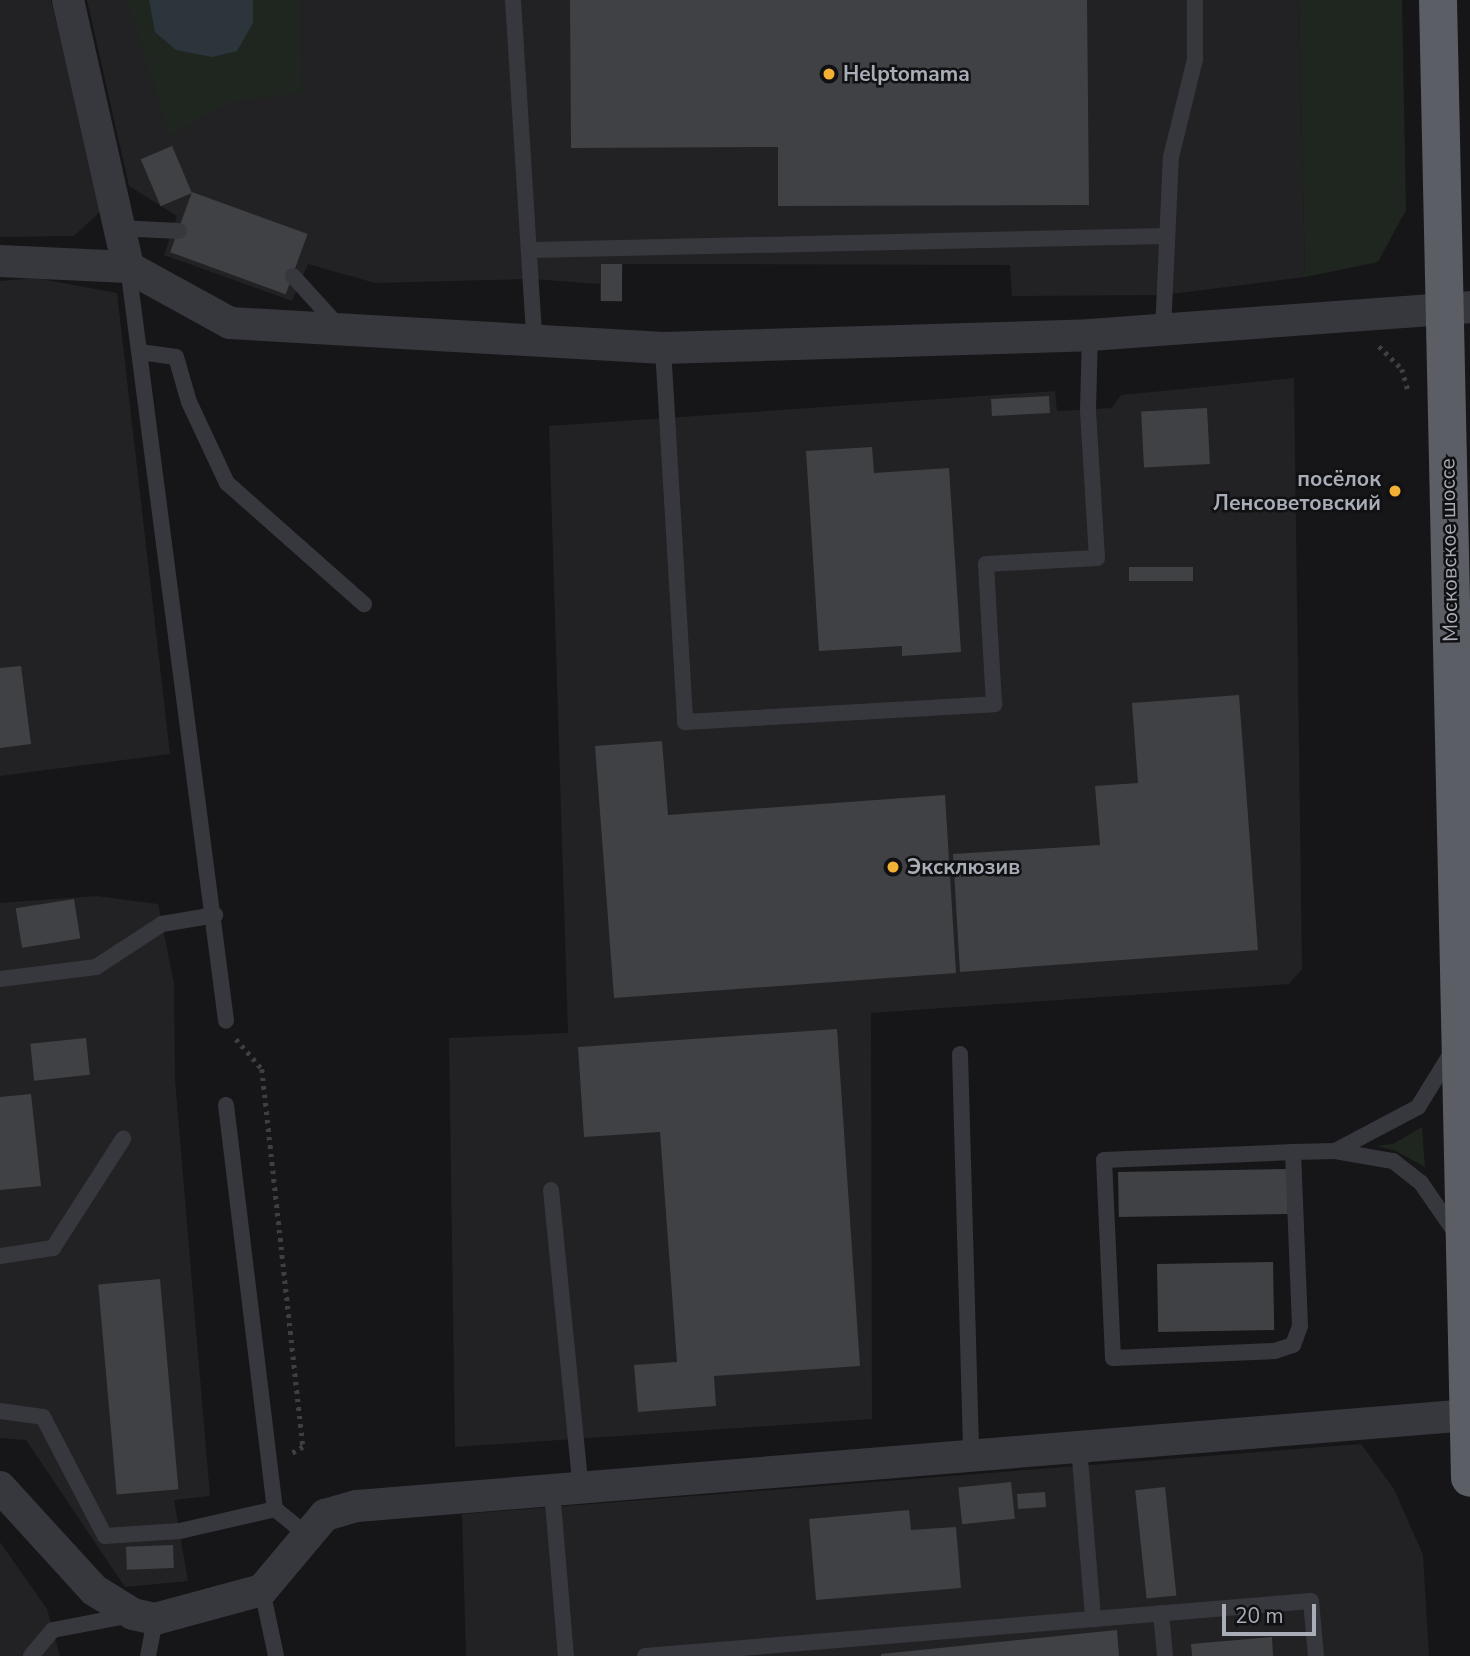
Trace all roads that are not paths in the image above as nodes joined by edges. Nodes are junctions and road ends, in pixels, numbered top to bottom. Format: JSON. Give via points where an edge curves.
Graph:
{"nodes":[{"id":1,"x":68,"y":0,"type":"edge"},
{"id":2,"x":513,"y":0,"type":"edge"},
{"id":3,"x":1195,"y":0,"type":"edge"},
{"id":4,"x":1438,"y":0,"type":"edge"},
{"id":5,"x":118,"y":228,"type":"junction"},
{"id":6,"x":178,"y":231,"type":"dead end"},
{"id":7,"x":1165,"y":236,"type":"junction"},
{"id":8,"x":531,"y":250,"type":"junction"},
{"id":9,"x":0,"y":261,"type":"edge"},
{"id":10,"x":128,"y":267,"type":"junction"},
{"id":11,"x":293,"y":276,"type":"dead end"},
{"id":12,"x":1456,"y":308,"type":"edge"},
{"id":13,"x":340,"y":328,"type":"junction"},
{"id":14,"x":1163,"y":331,"type":"junction"},
{"id":15,"x":1090,"y":335,"type":"junction"},
{"id":16,"x":534,"y":337,"type":"junction"},
{"id":17,"x":663,"y":348,"type":"junction"},
{"id":18,"x":140,"y":352,"type":"junction"},
{"id":19,"x":364,"y":604,"type":"dead end"},
{"id":20,"x":1461,"y":704,"type":"edge"},
{"id":21,"x":215,"y":915,"type":"junction"},
{"id":22,"x":0,"y":979,"type":"edge"},
{"id":23,"x":226,"y":1021,"type":"road end"},
{"id":24,"x":1460,"y":1038,"type":"junction"},
{"id":25,"x":960,"y":1055,"type":"dead end"},
{"id":26,"x":226,"y":1105,"type":"dead end"},
{"id":27,"x":122,"y":1139,"type":"dead end"},
{"id":28,"x":1335,"y":1151,"type":"junction"},
{"id":29,"x":1293,"y":1152,"type":"junction"},
{"id":30,"x":551,"y":1189,"type":"dead end"},
{"id":31,"x":1466,"y":1248,"type":"junction"},
{"id":32,"x":0,"y":1256,"type":"edge"},
{"id":33,"x":0,"y":1411,"type":"edge"},
{"id":34,"x":1469,"y":1415,"type":"edge"},
{"id":35,"x":1079,"y":1447,"type":"junction"},
{"id":36,"x":971,"y":1456,"type":"junction"},
{"id":37,"x":1470,"y":1478,"type":"edge"},
{"id":38,"x":0,"y":1487,"type":"edge"},
{"id":39,"x":566,"y":1489,"type":"junction"},
{"id":40,"x":275,"y":1509,"type":"junction"},
{"id":41,"x":305,"y":1533,"type":"junction"},
{"id":42,"x":262,"y":1590,"type":"junction"},
{"id":43,"x":1161,"y":1614,"type":"junction"},
{"id":44,"x":144,"y":1617,"type":"junction"},
{"id":45,"x":1093,"y":1619,"type":"junction"},
{"id":46,"x":682,"y":1655,"type":"edge"},
{"id":47,"x":31,"y":1656,"type":"edge"},
{"id":48,"x":148,"y":1656,"type":"edge"},
{"id":49,"x":276,"y":1656,"type":"edge"},
{"id":50,"x":566,"y":1656,"type":"edge"},
{"id":51,"x":645,"y":1656,"type":"edge"},
{"id":52,"x":1165,"y":1656,"type":"edge"},
{"id":53,"x":1316,"y":1656,"type":"edge"}],
"edges":[{"from":1,"to":5,"type":"street"},
{"from":2,"to":8,"type":"lane"},
{"from":3,"to":7,"type":"lane","via":[[1195,59],[1171,157]]},
{"from":4,"to":12,"type":"highway","name":"Московское шоссе"},
{"from":5,"to":6,"type":"lane"},
{"from":5,"to":10,"type":"street"},
{"from":7,"to":8,"type":"lane"},
{"from":7,"to":14,"type":"lane"},
{"from":8,"to":16,"type":"lane"},
{"from":9,"to":10,"type":"street"},
{"from":10,"to":13,"type":"street","via":[[230,323]]},
{"from":10,"to":18,"type":"lane"},
{"from":11,"to":13,"type":"lane"},
{"from":12,"to":14,"type":"street"},
{"from":12,"to":20,"type":"highway","name":"Московское шоссе"},
{"from":13,"to":16,"type":"street"},
{"from":14,"to":15,"type":"street"},
{"from":15,"to":17,"type":"street"},
{"from":15,"to":17,"type":"lane","via":[[1088,409],[1097,558],[986,564],[994,704],[685,722]]},
{"from":16,"to":17,"type":"street"},
{"from":18,"to":19,"type":"lane","via":[[176,357],[189,402],[227,483]]},
{"from":18,"to":21,"type":"lane"},
{"from":20,"to":24,"type":"highway","name":"Московское шоссе"},
{"from":21,"to":22,"type":"lane","via":[[162,924],[96,967]]},
{"from":21,"to":23,"type":"lane"},
{"from":24,"to":28,"type":"lane","via":[[1418,1107]]},
{"from":24,"to":31,"type":"highway","name":"Московское шоссе"},
{"from":25,"to":36,"type":"lane"},
{"from":26,"to":40,"type":"lane"},
{"from":27,"to":32,"type":"lane","via":[[53,1248]]},
{"from":28,"to":29,"type":"lane"},
{"from":28,"to":31,"type":"lane","via":[[1393,1161],[1421,1183]]},
{"from":29,"to":29,"type":"lane","via":[[1104,1160],[1113,1358],[1275,1352],[1293,1345],[1300,1326]]},
{"from":30,"to":39,"type":"lane"},
{"from":31,"to":34,"type":"highway","name":"Московское шоссе"},
{"from":33,"to":40,"type":"lane","via":[[43,1417],[105,1536],[180,1531]]},
{"from":34,"to":35,"type":"street"},
{"from":34,"to":37,"type":"highway","name":"Московское шоссе"},
{"from":35,"to":36,"type":"street"},
{"from":35,"to":45,"type":"lane"},
{"from":36,"to":39,"type":"street"},
{"from":38,"to":44,"type":"street","via":[[94,1590]]},
{"from":39,"to":41,"type":"street","via":[[357,1506],[325,1514]]},
{"from":39,"to":50,"type":"lane"},
{"from":40,"to":41,"type":"lane"},
{"from":41,"to":42,"type":"street"},
{"from":42,"to":44,"type":"street"},
{"from":42,"to":49,"type":"lane"},
{"from":43,"to":45,"type":"lane"},
{"from":43,"to":52,"type":"lane"},
{"from":43,"to":53,"type":"lane","via":[[1311,1601]]},
{"from":44,"to":47,"type":"lane","via":[[53,1630]]},
{"from":44,"to":48,"type":"lane"},
{"from":45,"to":46,"type":"lane"},
{"from":46,"to":51,"type":"lane"}]}
